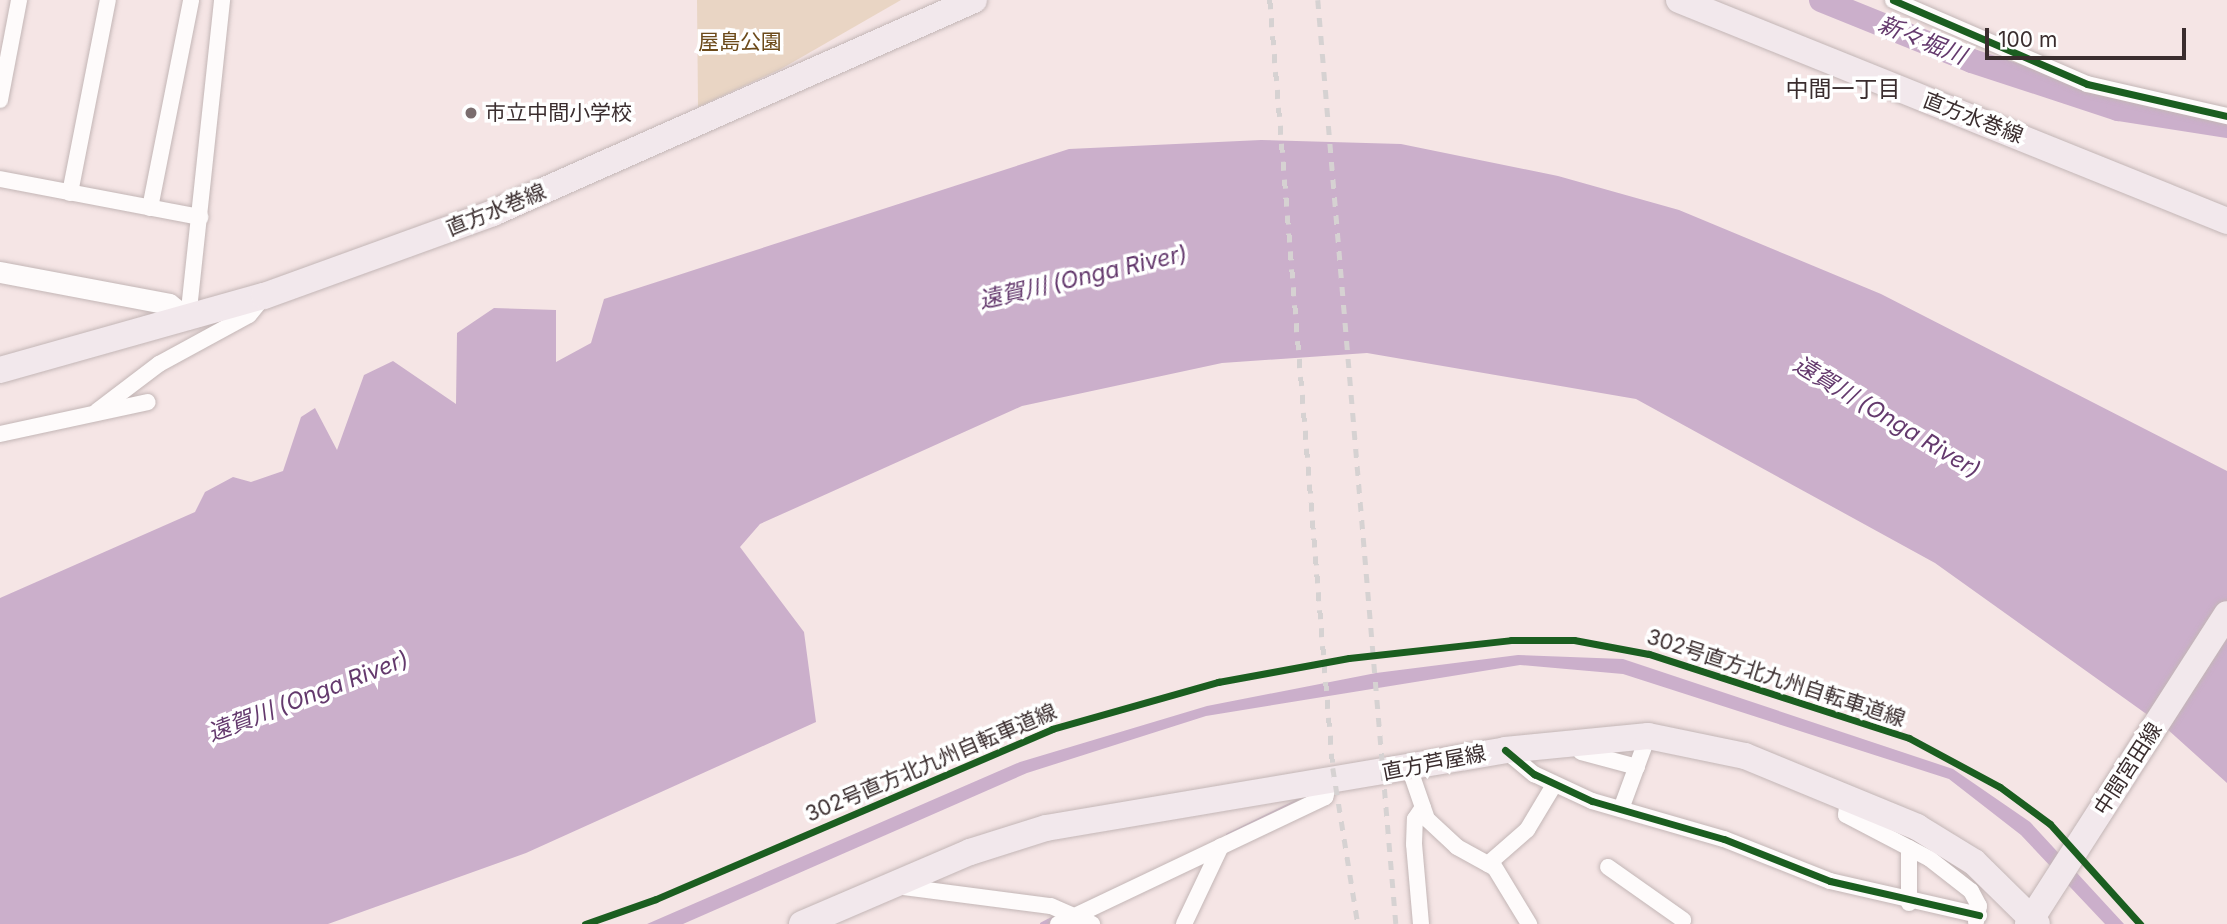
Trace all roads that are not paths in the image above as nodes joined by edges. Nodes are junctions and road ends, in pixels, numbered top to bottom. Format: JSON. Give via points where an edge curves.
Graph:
{"nodes":[{"id":1,"x":19,"y":0,"type":"edge"},
{"id":2,"x":108,"y":0,"type":"edge"},
{"id":3,"x":191,"y":0,"type":"edge"},
{"id":4,"x":222,"y":0,"type":"edge"},
{"id":5,"x":974,"y":0,"type":"edge"},
{"id":6,"x":1679,"y":0,"type":"edge"},
{"id":7,"x":1893,"y":0,"type":"edge"},
{"id":8,"x":0,"y":100,"type":"edge"},
{"id":9,"x":2227,"y":116,"type":"edge"},
{"id":10,"x":0,"y":179,"type":"edge"},
{"id":11,"x":70,"y":192,"type":"junction"},
{"id":12,"x":150,"y":208,"type":"junction"},
{"id":13,"x":200,"y":218,"type":"junction"},
{"id":14,"x":2227,"y":221,"type":"edge"},
{"id":15,"x":0,"y":272,"type":"edge"},
{"id":16,"x":264,"y":296,"type":"junction"},
{"id":17,"x":188,"y":319,"type":"junction"},
{"id":18,"x":0,"y":370,"type":"edge"},
{"id":19,"x":148,"y":402,"type":"dead end"},
{"id":20,"x":97,"y":411,"type":"junction"},
{"id":21,"x":0,"y":434,"type":"edge"},
{"id":22,"x":2227,"y":614,"type":"edge"},
{"id":23,"x":1648,"y":736,"type":"junction"},
{"id":24,"x":1505,"y":750,"type":"junction"},
{"id":25,"x":1581,"y":752,"type":"dead end"},
{"id":26,"x":1637,"y":767,"type":"junction"},
{"id":27,"x":1409,"y":770,"type":"junction"},
{"id":28,"x":1330,"y":782,"type":"junction"},
{"id":29,"x":1554,"y":785,"type":"junction"},
{"id":30,"x":1849,"y":797,"type":"junction"},
{"id":31,"x":1423,"y":807,"type":"junction"},
{"id":32,"x":1621,"y":809,"type":"junction"},
{"id":33,"x":1221,"y":846,"type":"junction"},
{"id":34,"x":1909,"y":848,"type":"junction"},
{"id":35,"x":953,"y":860,"type":"junction"},
{"id":36,"x":1488,"y":864,"type":"junction"},
{"id":37,"x":1608,"y":867,"type":"dead end"},
{"id":38,"x":894,"y":886,"type":"junction"},
{"id":39,"x":961,"y":895,"type":"junction"},
{"id":40,"x":1909,"y":902,"type":"junction"},
{"id":41,"x":1075,"y":916,"type":"junction"},
{"id":42,"x":2035,"y":918,"type":"edge"},
{"id":43,"x":1977,"y":919,"type":"edge"},
{"id":44,"x":1683,"y":920,"type":"dead end"},
{"id":45,"x":802,"y":924,"type":"edge"},
{"id":46,"x":1058,"y":924,"type":"edge"},
{"id":47,"x":1091,"y":924,"type":"edge"},
{"id":48,"x":1184,"y":924,"type":"edge"},
{"id":49,"x":1421,"y":924,"type":"edge"},
{"id":50,"x":1529,"y":924,"type":"edge"}],
"edges":[{"from":1,"to":8,"type":"street"},
{"from":2,"to":11,"type":"street"},
{"from":3,"to":12,"type":"street"},
{"from":4,"to":13,"type":"street"},
{"from":5,"to":16,"type":"main road","name":"直方水巻線","via":[[493,212]]},
{"from":6,"to":14,"type":"main road","name":"直方水巻線"},
{"from":7,"to":9,"type":"street","via":[[2087,84]]},
{"from":10,"to":11,"type":"street"},
{"from":11,"to":12,"type":"street"},
{"from":12,"to":13,"type":"street"},
{"from":13,"to":17,"type":"street"},
{"from":15,"to":17,"type":"street","via":[[169,304]]},
{"from":16,"to":17,"type":"main road","name":"直方水巻線"},
{"from":16,"to":20,"type":"street","via":[[249,315],[159,364]]},
{"from":17,"to":18,"type":"main road","name":"直方水巻線"},
{"from":19,"to":20,"type":"street"},
{"from":20,"to":21,"type":"street"},
{"from":22,"to":42,"type":"main road","name":"中間宮田線"},
{"from":23,"to":24,"type":"main road","name":"直方芦屋線"},
{"from":23,"to":26,"type":"street"},
{"from":23,"to":30,"type":"main road","name":"直方芦屋線","via":[[1745,756]]},
{"from":24,"to":27,"type":"main road","name":"直方芦屋線"},
{"from":24,"to":29,"type":"street"},
{"from":25,"to":26,"type":"street"},
{"from":26,"to":32,"type":"street"},
{"from":27,"to":28,"type":"main road","name":"直方芦屋線"},
{"from":27,"to":31,"type":"street"},
{"from":28,"to":33,"type":"street","via":[[1325,797]]},
{"from":28,"to":35,"type":"main road","name":"直方芦屋線","via":[[1046,828]]},
{"from":29,"to":32,"type":"street"},
{"from":29,"to":36,"type":"street","via":[[1527,830]]},
{"from":30,"to":34,"type":"street","via":[[1846,815]]},
{"from":30,"to":42,"type":"main road","name":"直方芦屋線","via":[[1946,842]]},
{"from":31,"to":36,"type":"street","via":[[1439,833]]},
{"from":31,"to":49,"type":"street","via":[[1415,819],[1414,844]]},
{"from":32,"to":40,"type":"street","via":[[1724,839],[1791,870]]},
{"from":33,"to":41,"type":"street"},
{"from":33,"to":48,"type":"street"},
{"from":34,"to":40,"type":"street"},
{"from":34,"to":43,"type":"street","via":[[1971,891]]},
{"from":35,"to":38,"type":"main road","name":"直方芦屋線"},
{"from":35,"to":39,"type":"street","via":[[952,884]]},
{"from":36,"to":50,"type":"street"},
{"from":37,"to":44,"type":"street"},
{"from":38,"to":39,"type":"street"},
{"from":38,"to":45,"type":"main road","name":"直方芦屋線"},
{"from":39,"to":41,"type":"street","via":[[1051,906]]},
{"from":40,"to":43,"type":"street"},
{"from":41,"to":46,"type":"street"},
{"from":41,"to":47,"type":"street"}]}
